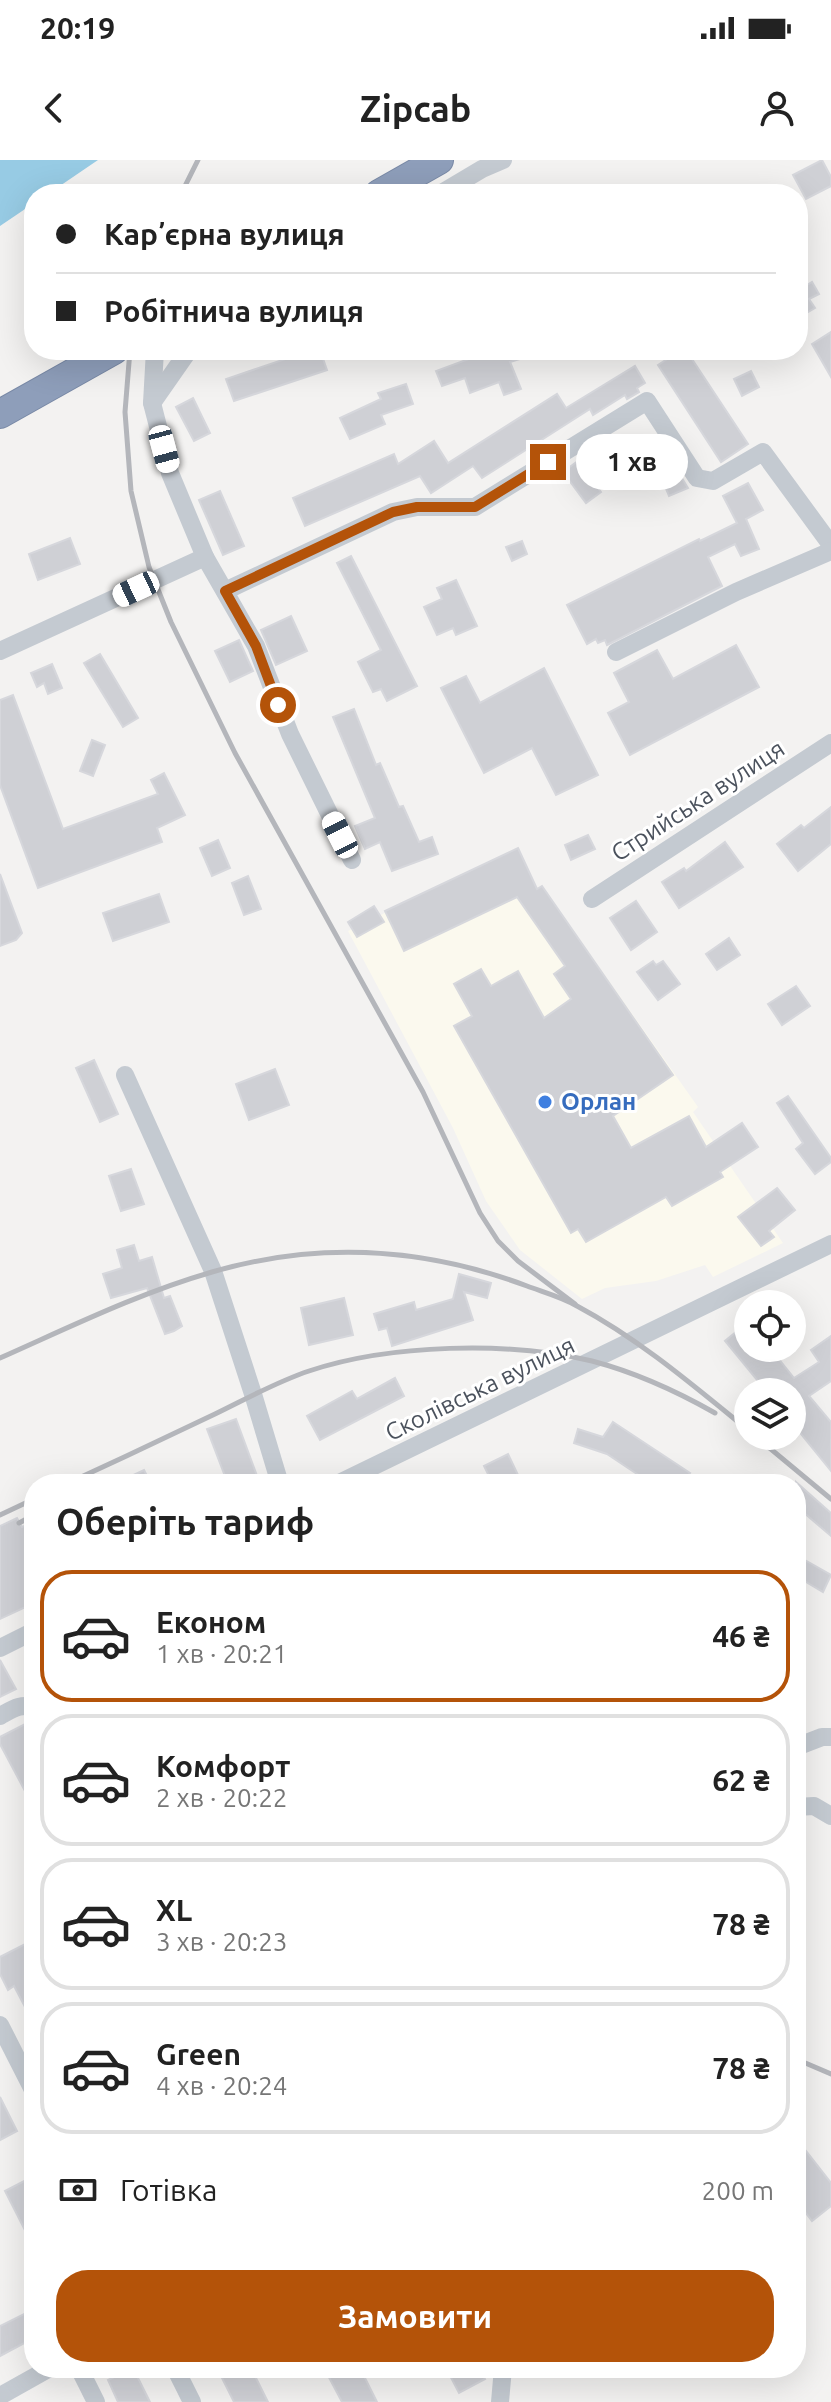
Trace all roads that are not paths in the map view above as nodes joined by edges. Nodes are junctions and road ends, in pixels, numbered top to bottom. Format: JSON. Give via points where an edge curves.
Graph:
{"nodes":[{"id":1,"x":439,"y":160,"type":"edge"},
{"id":2,"x":503,"y":160,"type":"edge"},
{"id":3,"x":397,"y":184,"type":"edge"},
{"id":4,"x":457,"y":184,"type":"edge"},
{"id":5,"x":96,"y":360,"type":"edge"},
{"id":6,"x":154,"y":360,"type":"edge"},
{"id":7,"x":182,"y":360,"type":"edge"},
{"id":8,"x":152,"y":403,"type":"junction"},
{"id":9,"x":0,"y":414,"type":"edge"},
{"id":10,"x":831,"y":548,"type":"edge"},
{"id":11,"x":205,"y":557,"type":"junction"},
{"id":12,"x":225,"y":591,"type":"junction"},
{"id":13,"x":0,"y":651,"type":"edge"},
{"id":14,"x":616,"y":652,"type":"dead end"},
{"id":15,"x":831,"y":743,"type":"edge"},
{"id":16,"x":352,"y":860,"type":"dead end"},
{"id":17,"x":592,"y":899,"type":"dead end"},
{"id":18,"x":125,"y":1075,"type":"dead end"},
{"id":19,"x":831,"y":1244,"type":"edge"},
{"id":20,"x":277,"y":1474,"type":"edge"},
{"id":21,"x":358,"y":1474,"type":"edge"},
{"id":22,"x":24,"y":1636,"type":"edge"},
{"id":23,"x":0,"y":1648,"type":"edge"},
{"id":24,"x":24,"y":1706,"type":"edge"},
{"id":25,"x":0,"y":1716,"type":"edge"},
{"id":26,"x":831,"y":1737,"type":"edge"},
{"id":27,"x":806,"y":1743,"type":"edge"},
{"id":28,"x":806,"y":1806,"type":"edge"},
{"id":29,"x":831,"y":1816,"type":"edge"},
{"id":30,"x":0,"y":2025,"type":"edge"},
{"id":31,"x":24,"y":2072,"type":"edge"},
{"id":32,"x":32,"y":2378,"type":"edge"},
{"id":33,"x":84,"y":2378,"type":"edge"},
{"id":34,"x":180,"y":2378,"type":"edge"},
{"id":35,"x":502,"y":2378,"type":"edge"},
{"id":36,"x":0,"y":2396,"type":"edge"},
{"id":37,"x":96,"y":2402,"type":"edge"},
{"id":38,"x":192,"y":2402,"type":"edge"},
{"id":39,"x":500,"y":2402,"type":"edge"}],
"edges":[{"from":1,"to":3,"type":"highway"},
{"from":2,"to":4,"type":"street"},
{"from":5,"to":9,"type":"highway"},
{"from":6,"to":8,"type":"street"},
{"from":7,"to":8,"type":"street"},
{"from":8,"to":11,"type":"street","via":[[170,473]]},
{"from":10,"to":12,"type":"street","via":[[763,452],[713,481],[697,478],[647,401],[475,507],[393,512]]},
{"from":10,"to":14,"type":"street"},
{"from":11,"to":12,"type":"street"},
{"from":11,"to":13,"type":"street"},
{"from":12,"to":16,"type":"street","via":[[256,646],[290,734]]},
{"from":15,"to":17,"type":"street","name":"Стрийська вулиця"},
{"from":18,"to":20,"type":"street","via":[[213,1271]]},
{"from":19,"to":21,"type":"street","name":"Сколівська вулиця"},
{"from":22,"to":23,"type":"street"},
{"from":24,"to":25,"type":"street"},
{"from":26,"to":27,"type":"street"},
{"from":28,"to":29,"type":"street"},
{"from":30,"to":31,"type":"street"},
{"from":32,"to":36,"type":"street"},
{"from":33,"to":37,"type":"street"},
{"from":34,"to":38,"type":"street"},
{"from":35,"to":39,"type":"street"}]}
